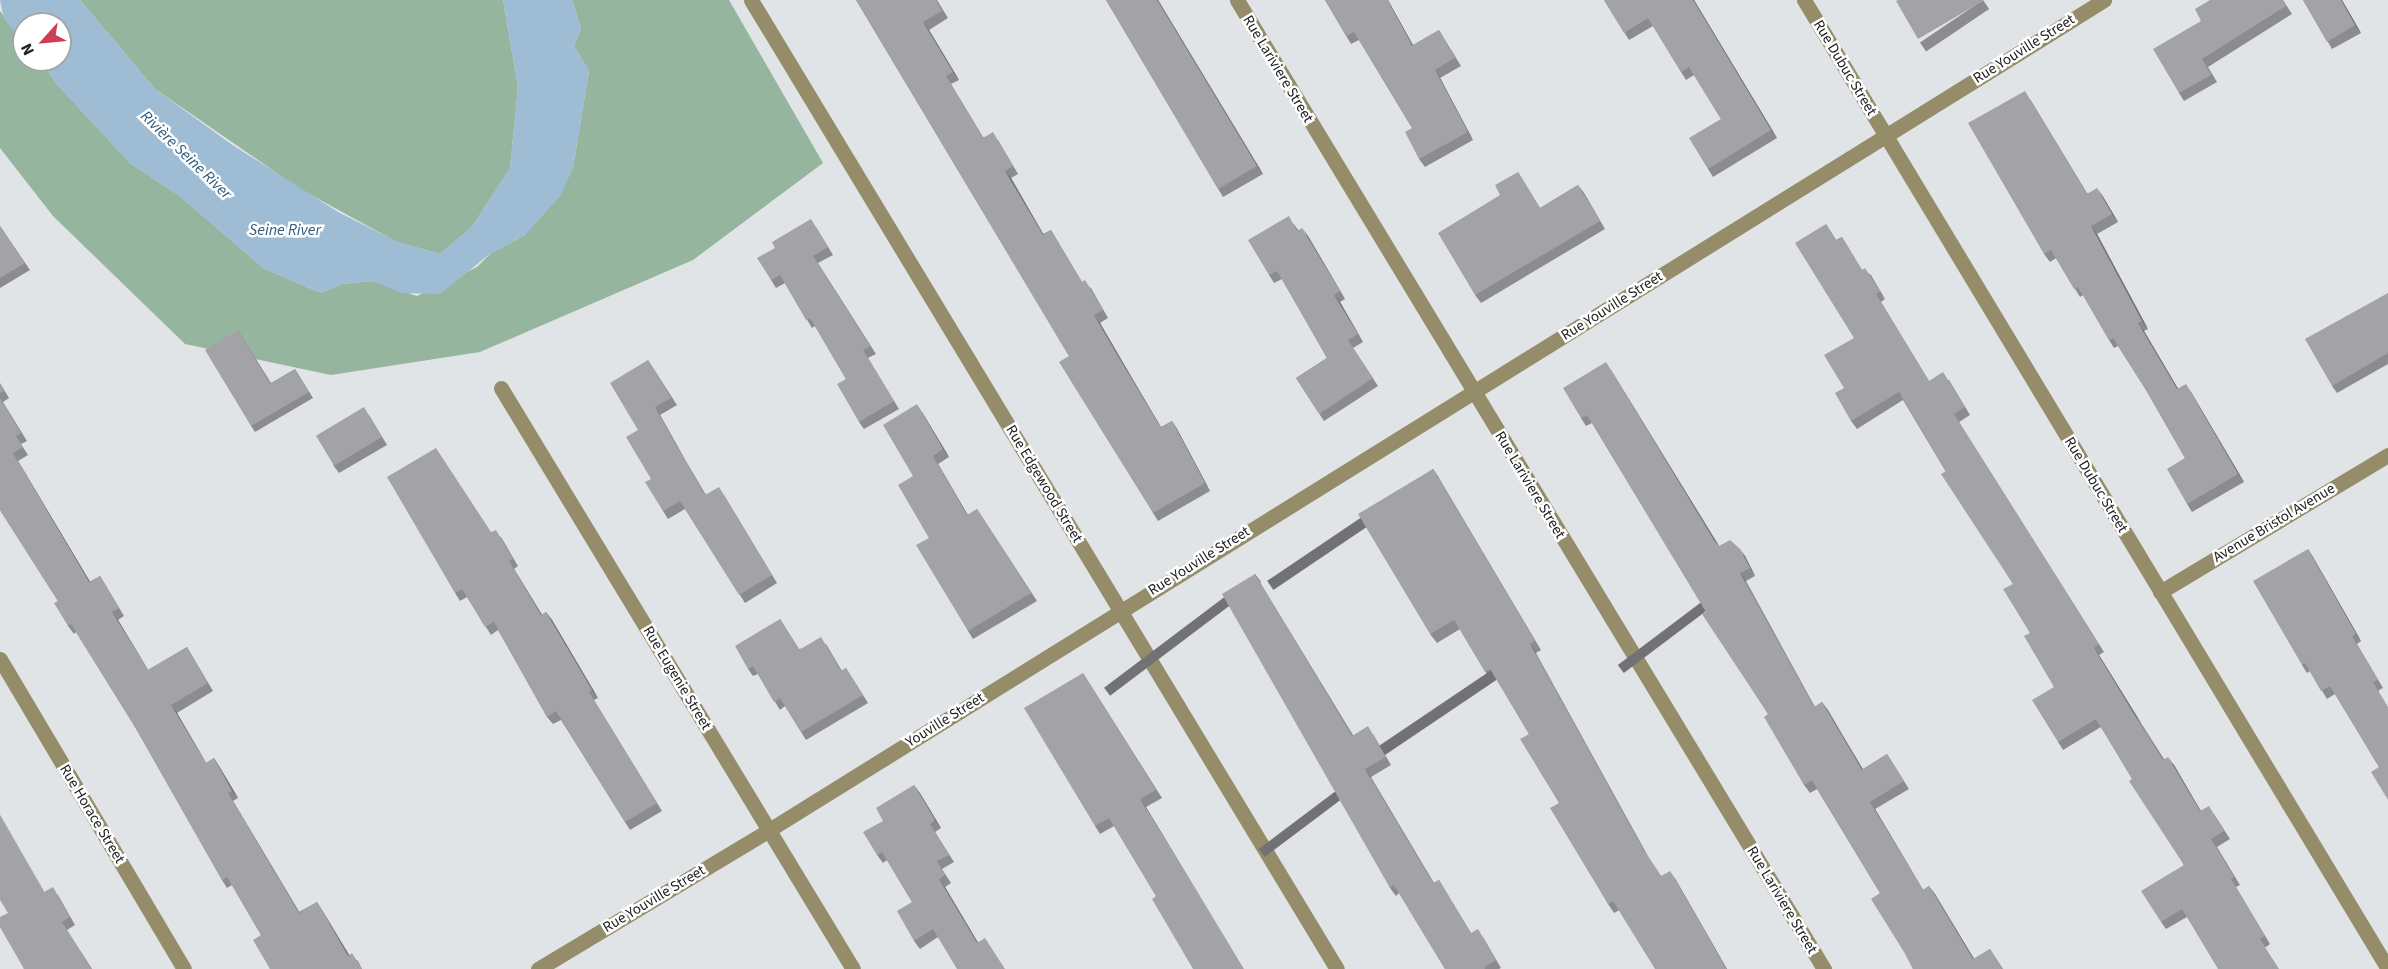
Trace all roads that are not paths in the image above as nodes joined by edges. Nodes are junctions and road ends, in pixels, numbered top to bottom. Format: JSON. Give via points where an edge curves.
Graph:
{"nodes":[{"id":1,"x":751,"y":0,"type":"edge"},
{"id":2,"x":1237,"y":0,"type":"edge"},
{"id":3,"x":1804,"y":0,"type":"edge"},
{"id":4,"x":2104,"y":0,"type":"edge"},
{"id":5,"x":1884,"y":135,"type":"junction"},
{"id":6,"x":501,"y":388,"type":"dead end"},
{"id":7,"x":1473,"y":392,"type":"junction"},
{"id":8,"x":2388,"y":455,"type":"edge"},
{"id":9,"x":2160,"y":592,"type":"junction"},
{"id":10,"x":1120,"y":610,"type":"junction"},
{"id":11,"x":0,"y":659,"type":"edge"},
{"id":12,"x":769,"y":830,"type":"junction"},
{"id":13,"x":184,"y":969,"type":"edge"},
{"id":14,"x":538,"y":969,"type":"edge"},
{"id":15,"x":853,"y":969,"type":"edge"},
{"id":16,"x":1337,"y":969,"type":"edge"},
{"id":17,"x":1824,"y":969,"type":"edge"},
{"id":18,"x":2388,"y":969,"type":"edge"}],
"edges":[{"from":1,"to":10,"type":"street","name":"Rue Edgewood Street"},
{"from":2,"to":7,"type":"street","name":"Rue Lariviere Street"},
{"from":3,"to":5,"type":"street","name":"Rue Dubuc Street"},
{"from":4,"to":5,"type":"street","name":"Rue Youville Street"},
{"from":5,"to":7,"type":"street","name":"Rue Youville Street"},
{"from":5,"to":9,"type":"street","name":"Rue Dubuc Street"},
{"from":6,"to":12,"type":"street","name":"Rue Eugenie Street"},
{"from":7,"to":10,"type":"street","name":"Rue Youville Street"},
{"from":7,"to":17,"type":"street","name":"Rue Lariviere Street"},
{"from":8,"to":9,"type":"street","name":"Avenue Bristol Avenue"},
{"from":9,"to":18,"type":"street","name":"Rue Dubuc Street"},
{"from":10,"to":12,"type":"street","name":"Youville Street"},
{"from":10,"to":16,"type":"street","name":"Rue Edgewood Street"},
{"from":11,"to":13,"type":"street","name":"Rue Horace Street"},
{"from":12,"to":14,"type":"street","name":"Rue Youville Street"},
{"from":12,"to":15,"type":"street","name":"Rue Eugenie Street"}]}
